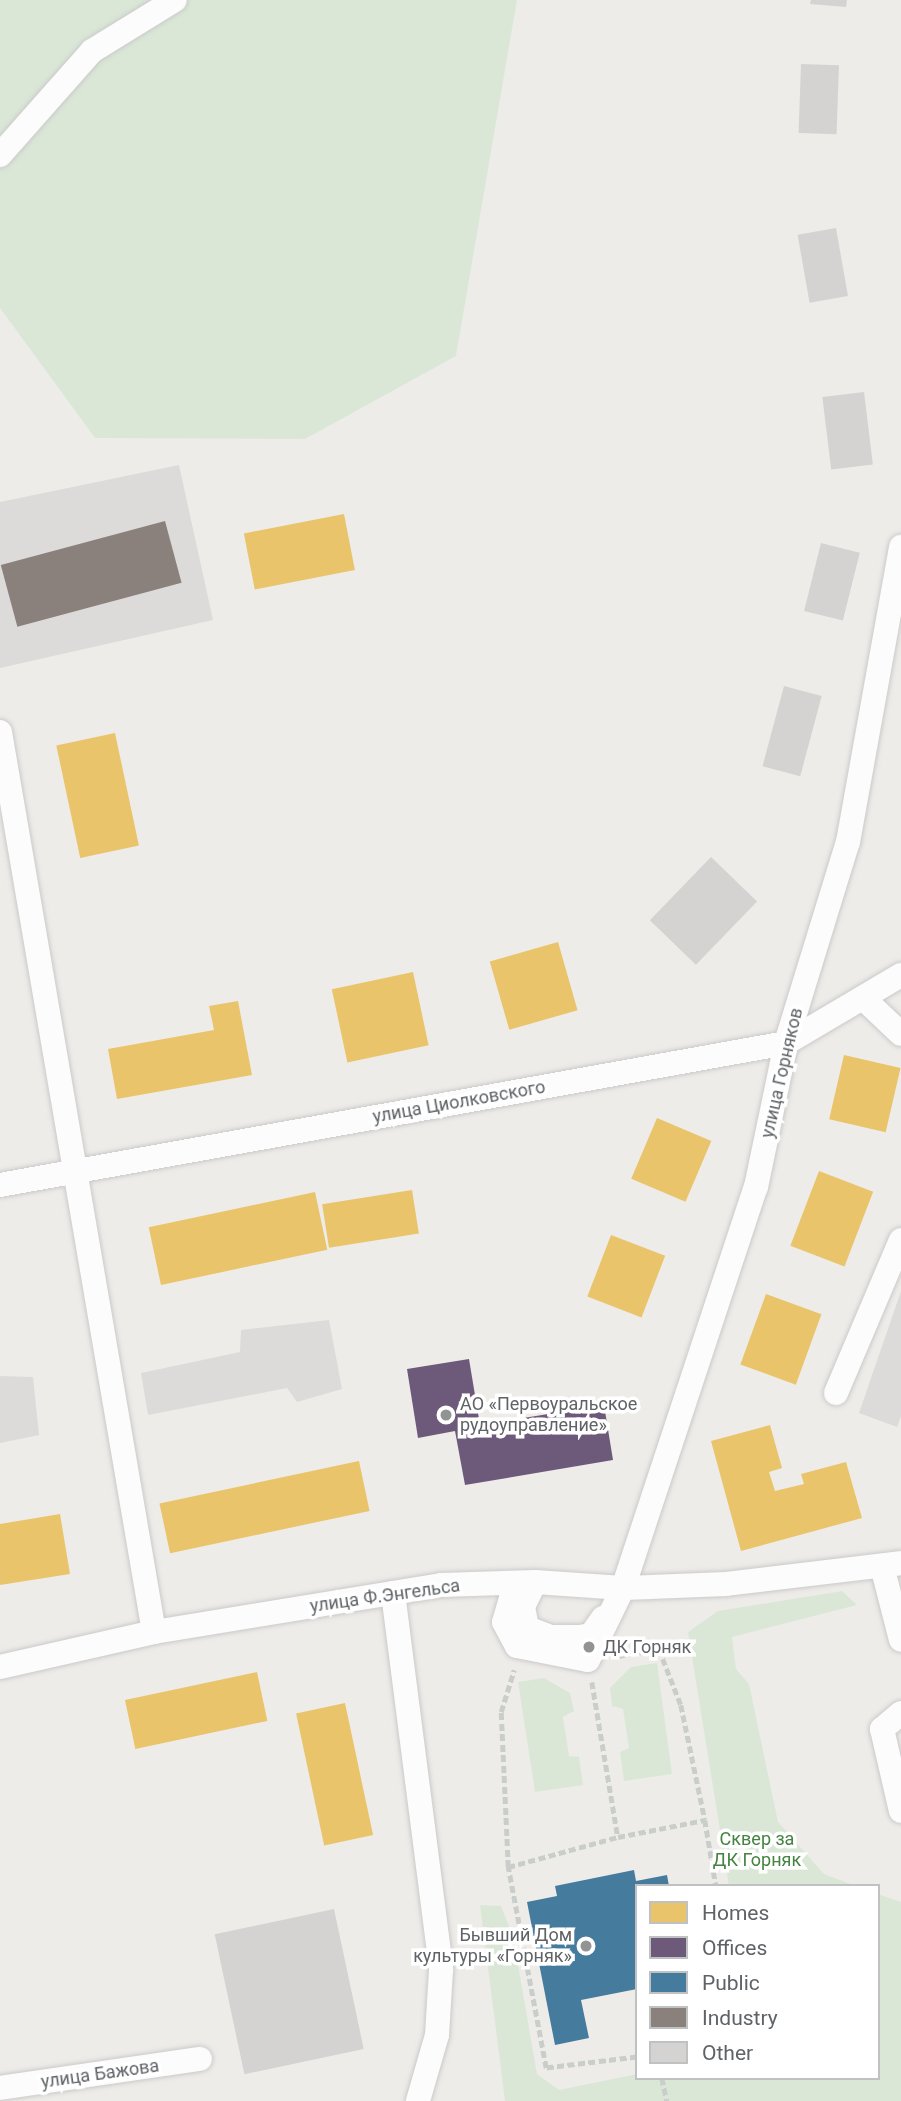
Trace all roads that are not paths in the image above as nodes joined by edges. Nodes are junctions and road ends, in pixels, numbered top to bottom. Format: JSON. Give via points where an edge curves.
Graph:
{"nodes":[{"id":1,"x":175,"y":0,"type":"edge"},
{"id":2,"x":0,"y":155,"type":"edge"},
{"id":3,"x":901,"y":547,"type":"edge"},
{"id":4,"x":0,"y":732,"type":"edge"},
{"id":5,"x":901,"y":975,"type":"edge"},
{"id":6,"x":863,"y":998,"type":"junction"},
{"id":7,"x":901,"y":1034,"type":"edge"},
{"id":8,"x":786,"y":1044,"type":"junction"},
{"id":9,"x":76,"y":1170,"type":"junction"},
{"id":10,"x":0,"y":1185,"type":"edge"},
{"id":11,"x":901,"y":1240,"type":"edge"},
{"id":12,"x":836,"y":1393,"type":"dead end"},
{"id":13,"x":891,"y":1565,"type":"edge"},
{"id":14,"x":535,"y":1582,"type":"junction"},
{"id":15,"x":623,"y":1588,"type":"junction"},
{"id":16,"x":393,"y":1593,"type":"junction"},
{"id":17,"x":154,"y":1632,"type":"junction"},
{"id":18,"x":901,"y":1640,"type":"edge"},
{"id":19,"x":0,"y":1667,"type":"edge"},
{"id":20,"x":901,"y":1713,"type":"edge"},
{"id":21,"x":901,"y":1811,"type":"edge"},
{"id":22,"x":200,"y":2059,"type":"dead end"},
{"id":23,"x":0,"y":2088,"type":"edge"},
{"id":24,"x":418,"y":2101,"type":"edge"}],
"edges":[{"from":1,"to":2,"type":"street","via":[[92,51]]},
{"from":3,"to":8,"type":"street","name":"улица Горняков","via":[[848,842]]},
{"from":4,"to":9,"type":"street"},
{"from":5,"to":6,"type":"street","name":"улица Циолковского"},
{"from":6,"to":7,"type":"street"},
{"from":6,"to":8,"type":"street","name":"улица Циолковского"},
{"from":8,"to":9,"type":"street","name":"улица Циолковского"},
{"from":8,"to":15,"type":"street","name":"улица Горняков","via":[[756,1187]]},
{"from":9,"to":10,"type":"street","name":"улица Циолковского"},
{"from":9,"to":17,"type":"street"},
{"from":11,"to":12,"type":"street"},
{"from":13,"to":15,"type":"street","name":"улица Ф.Энгельса","via":[[726,1584]]},
{"from":13,"to":18,"type":"street"},
{"from":14,"to":15,"type":"street","name":"улица Ф.Энгельса"},
{"from":14,"to":15,"type":"street","via":[[523,1606],[527,1628],[551,1637],[591,1635]]},
{"from":14,"to":15,"type":"street","via":[[511,1598],[505,1622],[517,1646],[588,1660]]},
{"from":14,"to":16,"type":"street","name":"улица Ф.Энгельса","via":[[441,1585]]},
{"from":16,"to":17,"type":"street","name":"улица Ф.Энгельса"},
{"from":16,"to":24,"type":"street","via":[[441,1970],[437,2035]]},
{"from":17,"to":19,"type":"street","name":"улица Ф.Энгельса"},
{"from":20,"to":21,"type":"street","via":[[882,1729]]},
{"from":22,"to":23,"type":"street","name":"улица Бажова"}]}
